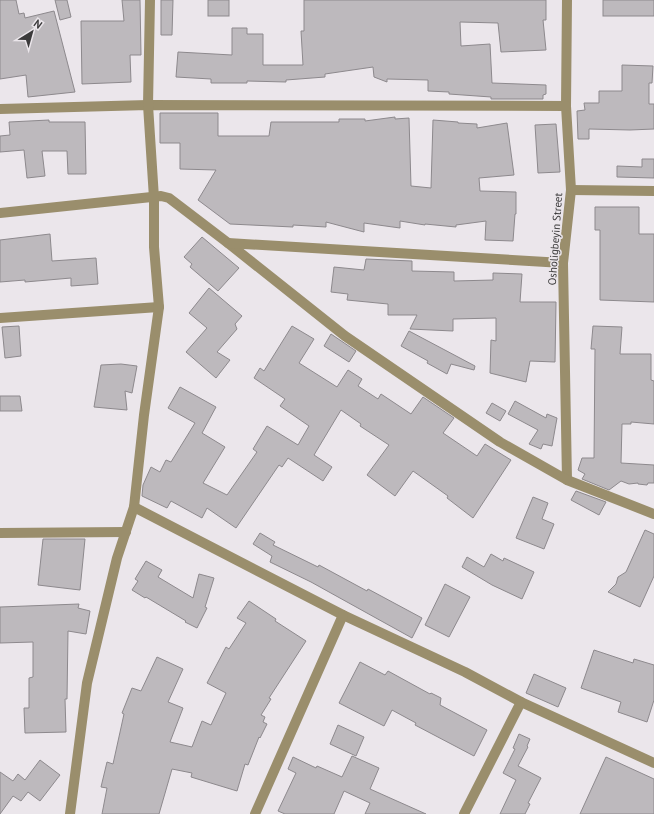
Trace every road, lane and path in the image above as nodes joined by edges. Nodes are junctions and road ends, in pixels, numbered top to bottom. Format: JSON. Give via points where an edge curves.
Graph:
{"nodes":[{"id":1,"x":150,"y":0,"type":"edge"},
{"id":2,"x":567,"y":0,"type":"edge"},
{"id":3,"x":148,"y":105,"type":"junction"},
{"id":4,"x":566,"y":106,"type":"junction"},
{"id":5,"x":0,"y":109,"type":"edge"},
{"id":6,"x":571,"y":190,"type":"junction"},
{"id":7,"x":654,"y":191,"type":"edge"},
{"id":8,"x":154,"y":198,"type":"junction"},
{"id":9,"x":0,"y":213,"type":"edge"},
{"id":10,"x":228,"y":243,"type":"junction"},
{"id":11,"x":563,"y":263,"type":"junction"},
{"id":12,"x":159,"y":307,"type":"junction"},
{"id":13,"x":0,"y":318,"type":"edge"},
{"id":14,"x":568,"y":480,"type":"junction"},
{"id":15,"x":134,"y":507,"type":"junction"},
{"id":16,"x":654,"y":514,"type":"edge"},
{"id":17,"x":126,"y":532,"type":"junction"},
{"id":18,"x":0,"y":533,"type":"edge"},
{"id":19,"x":343,"y":615,"type":"junction"},
{"id":20,"x":521,"y":702,"type":"junction"},
{"id":21,"x":654,"y":763,"type":"edge"},
{"id":22,"x":70,"y":814,"type":"edge"},
{"id":23,"x":255,"y":814,"type":"edge"},
{"id":24,"x":464,"y":814,"type":"edge"}],
"edges":[{"from":1,"to":3,"type":"street"},
{"from":2,"to":4,"type":"street","name":"Osholigbeyin Street"},
{"from":3,"to":4,"type":"street"},
{"from":3,"to":5,"type":"street"},
{"from":3,"to":8,"type":"street"},
{"from":4,"to":6,"type":"street","name":"Osholigbeyin Street"},
{"from":6,"to":7,"type":"street"},
{"from":6,"to":11,"type":"street","name":"Osholigbeyin Street"},
{"from":8,"to":9,"type":"street"},
{"from":8,"to":10,"type":"street","via":[[169,198]]},
{"from":8,"to":12,"type":"street","via":[[154,247]]},
{"from":10,"to":11,"type":"street"},
{"from":10,"to":14,"type":"street","via":[[344,336],[500,442]]},
{"from":11,"to":14,"type":"street","name":"Osholigbeyin Street"},
{"from":12,"to":13,"type":"street"},
{"from":12,"to":15,"type":"street"},
{"from":14,"to":16,"type":"street"},
{"from":15,"to":17,"type":"street"},
{"from":15,"to":19,"type":"street"},
{"from":17,"to":18,"type":"street"},
{"from":17,"to":22,"type":"street","via":[[117,558],[87,683]]},
{"from":19,"to":20,"type":"street","via":[[465,672]]},
{"from":19,"to":23,"type":"street"},
{"from":20,"to":21,"type":"street"},
{"from":20,"to":24,"type":"street"}]}
